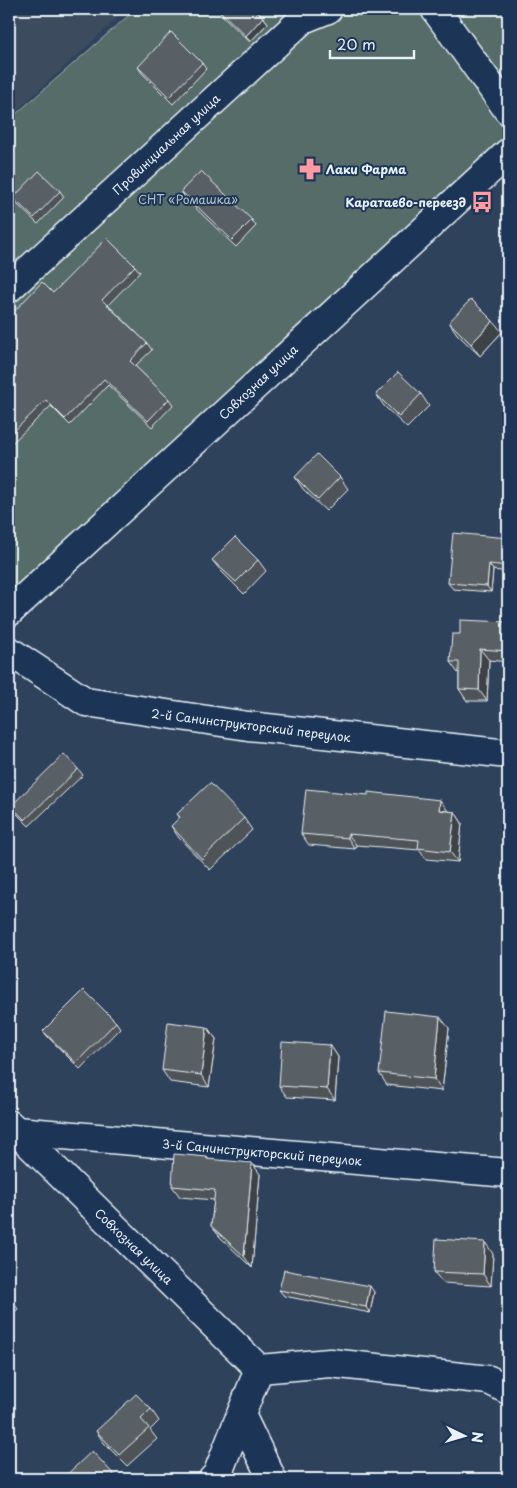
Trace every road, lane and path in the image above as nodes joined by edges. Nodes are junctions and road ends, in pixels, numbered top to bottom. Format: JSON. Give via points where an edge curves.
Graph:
{"nodes":[{"id":1,"x":328,"y":9,"type":"edge"},
{"id":2,"x":435,"y":9,"type":"edge"},
{"id":3,"x":508,"y":110,"type":"edge"},
{"id":4,"x":508,"y":153,"type":"edge"},
{"id":5,"x":9,"y":288,"type":"edge"},
{"id":6,"x":9,"y":612,"type":"edge"},
{"id":7,"x":9,"y":651,"type":"edge"},
{"id":8,"x":508,"y":754,"type":"edge"},
{"id":9,"x":12,"y":1127,"type":"edge"},
{"id":10,"x":508,"y":1174,"type":"edge"},
{"id":11,"x":259,"y":1369,"type":"junction"},
{"id":12,"x":508,"y":1390,"type":"edge"},
{"id":13,"x":241,"y":1416,"type":"junction"},
{"id":14,"x":213,"y":1479,"type":"edge"},
{"id":15,"x":272,"y":1479,"type":"edge"}],
"edges":[{"from":1,"to":5,"type":"street","name":"Провинциальная улица","via":[[302,19]]},
{"from":2,"to":3,"type":"street"},
{"from":4,"to":6,"type":"street","name":"Совхозная улица"},
{"from":7,"to":8,"type":"street","name":"2-й Санинструкторский переулок","via":[[86,702],[248,726]]},
{"from":9,"to":10,"type":"street","name":"3-й Санинструкторский переулок"},
{"from":9,"to":11,"type":"street","name":"Совхозная улица"},
{"from":11,"to":12,"type":"street","via":[[330,1363],[489,1380]]},
{"from":11,"to":13,"type":"street"},
{"from":13,"to":14,"type":"street"},
{"from":13,"to":15,"type":"street"}]}
